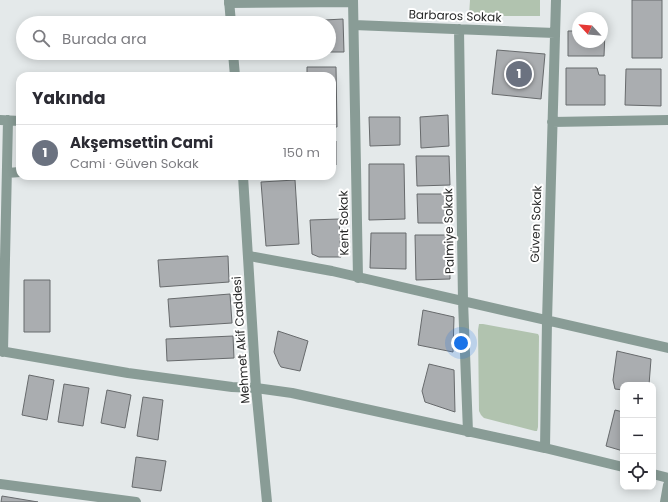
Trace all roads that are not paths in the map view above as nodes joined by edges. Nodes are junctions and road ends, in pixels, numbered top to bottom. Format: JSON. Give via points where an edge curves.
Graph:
{"nodes":[{"id":1,"x":556,"y":0,"type":"edge"},
{"id":2,"x":229,"y":1,"type":"edge"},
{"id":3,"x":353,"y":1,"type":"edge"},
{"id":4,"x":230,"y":16,"type":"edge"},
{"id":5,"x":354,"y":25,"type":"junction"},
{"id":6,"x":459,"y":29,"type":"junction"},
{"id":7,"x":555,"y":33,"type":"junction"},
{"id":8,"x":234,"y":60,"type":"edge"},
{"id":9,"x":235,"y":72,"type":"edge"},
{"id":10,"x":4,"y":120,"type":"edge"},
{"id":11,"x":668,"y":120,"type":"edge"},
{"id":12,"x":16,"y":121,"type":"edge"},
{"id":13,"x":552,"y":122,"type":"junction"},
{"id":14,"x":16,"y":172,"type":"edge"},
{"id":15,"x":7,"y":173,"type":"junction"},
{"id":16,"x":243,"y":180,"type":"edge"},
{"id":17,"x":249,"y":256,"type":"junction"},
{"id":18,"x":358,"y":278,"type":"junction"},
{"id":19,"x":463,"y":301,"type":"junction"},
{"id":20,"x":547,"y":321,"type":"junction"},
{"id":21,"x":668,"y":348,"type":"edge"},
{"id":22,"x":2,"y":351,"type":"edge"},
{"id":23,"x":256,"y":388,"type":"junction"},
{"id":24,"x":468,"y":432,"type":"junction"},
{"id":25,"x":545,"y":448,"type":"junction"},
{"id":26,"x":620,"y":466,"type":"edge"},
{"id":27,"x":656,"y":475,"type":"edge"},
{"id":28,"x":668,"y":478,"type":"edge"},
{"id":29,"x":0,"y":484,"type":"edge"},
{"id":30,"x":668,"y":485,"type":"edge"},
{"id":31,"x":134,"y":502,"type":"edge"},
{"id":32,"x":267,"y":502,"type":"edge"},
{"id":33,"x":665,"y":502,"type":"edge"}],
"edges":[{"from":1,"to":7,"type":"street","name":"Güven Sokak"},
{"from":2,"to":3,"type":"street"},
{"from":2,"to":4,"type":"street"},
{"from":3,"to":5,"type":"street","name":"Kent Sokak"},
{"from":5,"to":6,"type":"street","name":"Barbaros Sokak"},
{"from":5,"to":18,"type":"street","name":"Kent Sokak"},
{"from":6,"to":7,"type":"street","name":"Barbaros Sokak"},
{"from":6,"to":19,"type":"street","name":"Palmiye Sokak"},
{"from":7,"to":13,"type":"street","name":"Güven Sokak"},
{"from":8,"to":9,"type":"street"},
{"from":10,"to":12,"type":"street"},
{"from":10,"to":15,"type":"street"},
{"from":11,"to":13,"type":"street"},
{"from":13,"to":20,"type":"street","name":"Güven Sokak"},
{"from":14,"to":15,"type":"street"},
{"from":15,"to":22,"type":"street"},
{"from":16,"to":17,"type":"street","name":"Mehmet Akif Caddesi"},
{"from":17,"to":18,"type":"street"},
{"from":17,"to":23,"type":"street","name":"Mehmet Akif Caddesi"},
{"from":18,"to":19,"type":"street"},
{"from":19,"to":20,"type":"street"},
{"from":19,"to":24,"type":"street","name":"Palmiye Sokak"},
{"from":20,"to":21,"type":"street"},
{"from":20,"to":25,"type":"street","name":"Güven Sokak"},
{"from":22,"to":23,"type":"street","via":[[128,373]]},
{"from":23,"to":24,"type":"street","via":[[292,392]]},
{"from":23,"to":32,"type":"street","name":"Mehmet Akif Caddesi"},
{"from":24,"to":25,"type":"street"},
{"from":25,"to":26,"type":"street"},
{"from":27,"to":28,"type":"street"},
{"from":29,"to":31,"type":"street"},
{"from":30,"to":33,"type":"street"}]}
